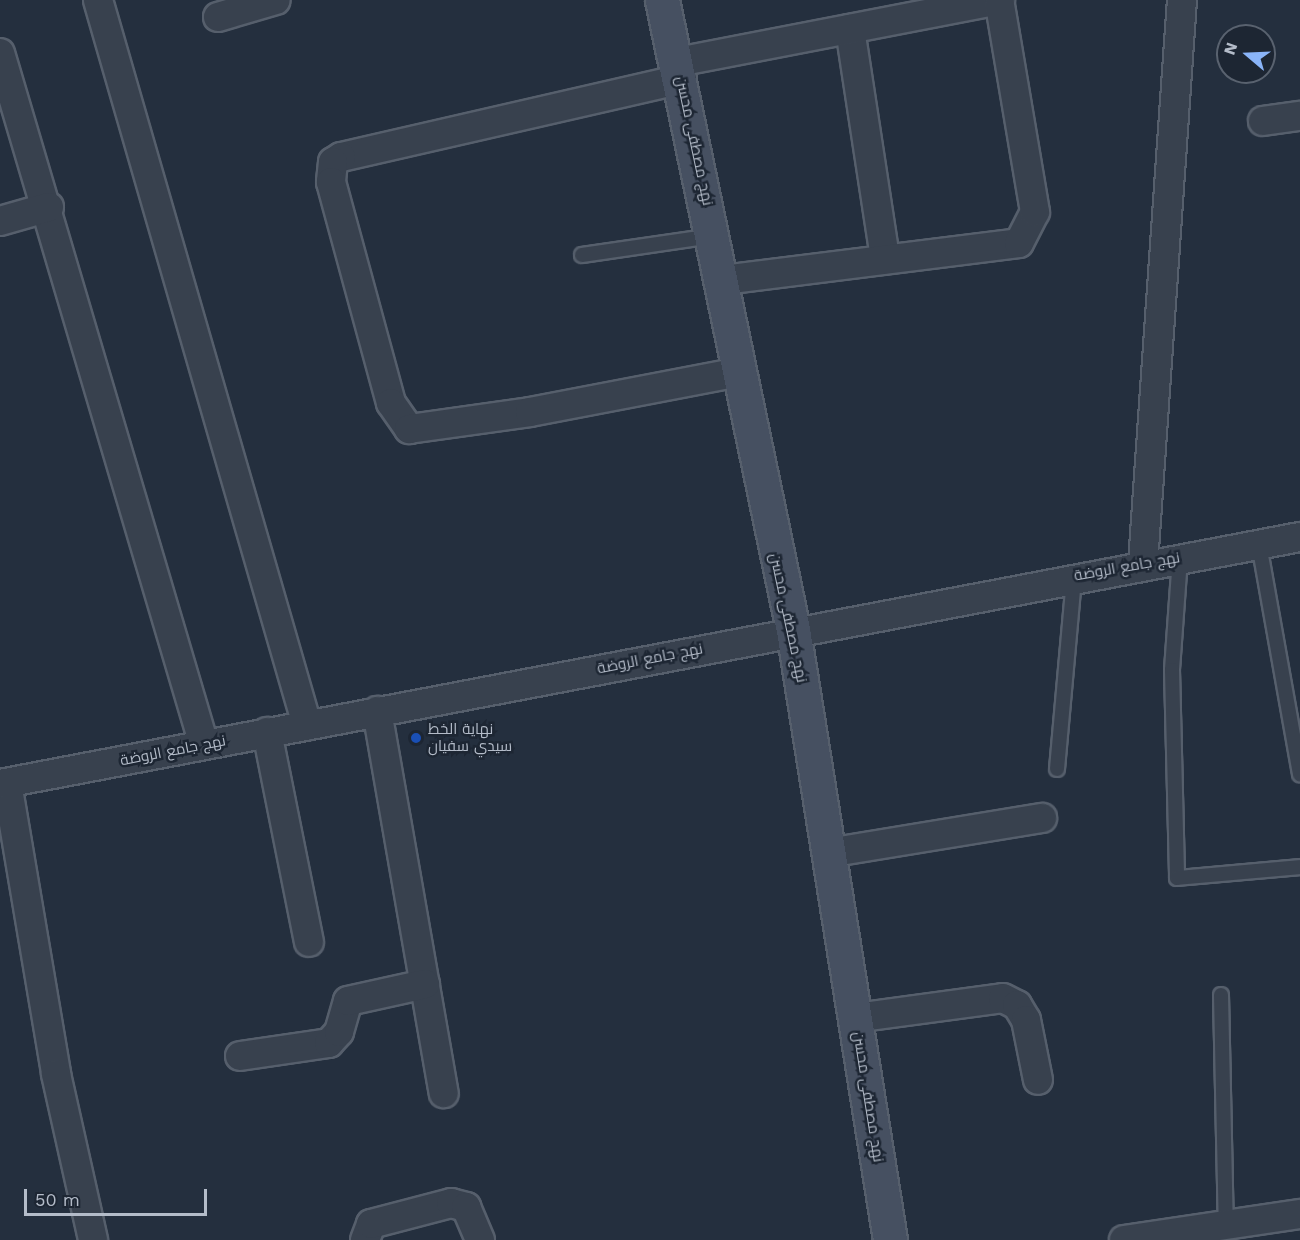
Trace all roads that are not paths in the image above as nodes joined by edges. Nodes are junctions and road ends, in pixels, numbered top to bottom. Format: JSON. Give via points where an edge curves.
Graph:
{"nodes":[{"id":1,"x":98,"y":0,"type":"edge"},
{"id":2,"x":276,"y":0,"type":"edge"},
{"id":3,"x":662,"y":0,"type":"edge"},
{"id":4,"x":1000,"y":0,"type":"edge"},
{"id":5,"x":1182,"y":0,"type":"edge"},
{"id":6,"x":218,"y":17,"type":"dead end"},
{"id":7,"x":850,"y":29,"type":"junction"},
{"id":8,"x":0,"y":53,"type":"edge"},
{"id":9,"x":680,"y":71,"type":"junction"},
{"id":10,"x":6,"y":93,"type":"edge"},
{"id":11,"x":1300,"y":116,"type":"edge"},
{"id":12,"x":1263,"y":121,"type":"dead end"},
{"id":13,"x":49,"y":207,"type":"junction"},
{"id":14,"x":0,"y":221,"type":"edge"},
{"id":15,"x":714,"y":236,"type":"junction"},
{"id":16,"x":582,"y":255,"type":"dead end"},
{"id":17,"x":885,"y":259,"type":"junction"},
{"id":18,"x":723,"y":280,"type":"junction"},
{"id":19,"x":739,"y":372,"type":"junction"},
{"id":20,"x":1300,"y":537,"type":"edge"},
{"id":21,"x":1259,"y":544,"type":"junction"},
{"id":22,"x":1180,"y":558,"type":"junction"},
{"id":23,"x":1143,"y":563,"type":"junction"},
{"id":24,"x":1074,"y":576,"type":"junction"},
{"id":25,"x":793,"y":630,"type":"junction"},
{"id":26,"x":377,"y":711,"type":"junction"},
{"id":27,"x":307,"y":725,"type":"junction"},
{"id":28,"x":267,"y":732,"type":"junction"},
{"id":29,"x":204,"y":744,"type":"junction"},
{"id":30,"x":1057,"y":769,"type":"dead end"},
{"id":31,"x":1300,"y":774,"type":"edge"},
{"id":32,"x":4,"y":783,"type":"edge"},
{"id":33,"x":1042,"y":818,"type":"dead end"},
{"id":34,"x":828,"y":853,"type":"junction"},
{"id":35,"x":1300,"y":867,"type":"edge"},
{"id":36,"x":309,"y":942,"type":"dead end"},
{"id":37,"x":425,"y":984,"type":"junction"},
{"id":38,"x":1221,"y":995,"type":"dead end"},
{"id":39,"x":855,"y":1018,"type":"junction"},
{"id":40,"x":240,"y":1056,"type":"dead end"},
{"id":41,"x":1038,"y":1080,"type":"dead end"},
{"id":42,"x":444,"y":1093,"type":"dead end"},
{"id":43,"x":1300,"y":1214,"type":"edge"},
{"id":44,"x":1226,"y":1225,"type":"junction"},
{"id":45,"x":93,"y":1240,"type":"edge"},
{"id":46,"x":365,"y":1240,"type":"edge"},
{"id":47,"x":480,"y":1240,"type":"edge"},
{"id":48,"x":890,"y":1240,"type":"edge"},
{"id":49,"x":1124,"y":1240,"type":"edge"}],
"edges":[{"from":1,"to":27,"type":"street"},
{"from":2,"to":6,"type":"street"},
{"from":3,"to":9,"type":"main road","name":"نهج مصطفى محسن"},
{"from":4,"to":7,"type":"street"},
{"from":4,"to":17,"type":"street","via":[[1035,212],[1030,228],[1019,243]]},
{"from":5,"to":23,"type":"street"},
{"from":7,"to":9,"type":"street"},
{"from":7,"to":17,"type":"street"},
{"from":8,"to":10,"type":"street"},
{"from":9,"to":15,"type":"main road","name":"نهج مصطفى محسن"},
{"from":9,"to":19,"type":"street","via":[[341,157],[333,162],[331,182],[391,403],[409,429],[518,414]]},
{"from":10,"to":13,"type":"street"},
{"from":11,"to":12,"type":"street"},
{"from":13,"to":14,"type":"street"},
{"from":13,"to":29,"type":"street"},
{"from":15,"to":16,"type":"lane"},
{"from":15,"to":18,"type":"main road","name":"نهج مصطفى محسن"},
{"from":17,"to":18,"type":"street"},
{"from":18,"to":19,"type":"main road","name":"نهج مصطفى محسن"},
{"from":19,"to":25,"type":"main road","name":"نهج مصطفى محسن"},
{"from":20,"to":21,"type":"street","name":"نهج جامع الروضة"},
{"from":21,"to":22,"type":"street","name":"نهج جامع الروضة"},
{"from":21,"to":31,"type":"lane"},
{"from":22,"to":23,"type":"street","name":"نهج جامع الروضة"},
{"from":22,"to":35,"type":"lane","via":[[1172,670],[1177,878]]},
{"from":23,"to":24,"type":"street","name":"نهج جامع الروضة"},
{"from":24,"to":25,"type":"street","name":"نهج جامع الروضة"},
{"from":24,"to":30,"type":"lane"},
{"from":25,"to":26,"type":"street","name":"نهج جامع الروضة"},
{"from":25,"to":34,"type":"main road","name":"نهج مصطفى محسن"},
{"from":26,"to":27,"type":"street","name":"نهج جامع الروضة"},
{"from":26,"to":37,"type":"street"},
{"from":27,"to":28,"type":"street","name":"نهج جامع الروضة"},
{"from":28,"to":29,"type":"street","name":"نهج جامع الروضة"},
{"from":28,"to":36,"type":"street"},
{"from":29,"to":32,"type":"street","name":"نهج جامع الروضة"},
{"from":32,"to":45,"type":"street","via":[[56,1074]]},
{"from":33,"to":34,"type":"street"},
{"from":34,"to":39,"type":"main road","name":"نهج مصطفى محسن"},
{"from":37,"to":40,"type":"street","via":[[348,1001],[339,1032],[329,1043]]},
{"from":37,"to":42,"type":"street"},
{"from":38,"to":44,"type":"lane"},
{"from":39,"to":41,"type":"street","via":[[1004,998],[1017,1005],[1026,1020]]},
{"from":39,"to":48,"type":"main road","name":"نهج مصطفى محسن"},
{"from":43,"to":44,"type":"street"},
{"from":44,"to":49,"type":"street"},
{"from":46,"to":47,"type":"street","via":[[372,1224],[450,1203],[466,1207]]}]}
